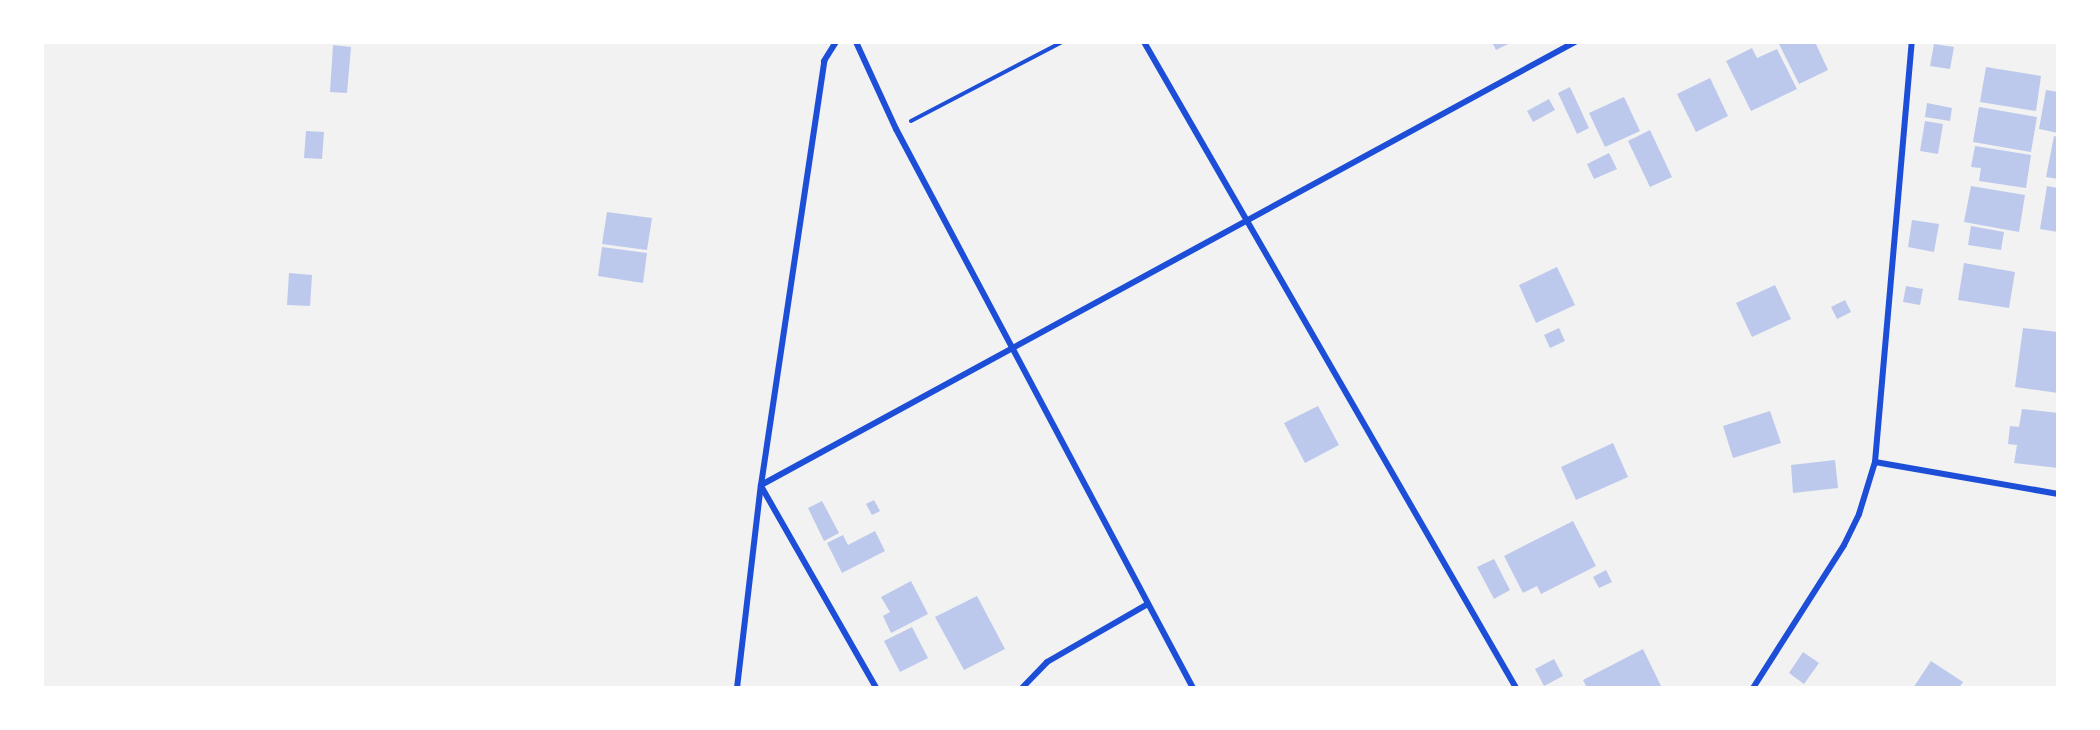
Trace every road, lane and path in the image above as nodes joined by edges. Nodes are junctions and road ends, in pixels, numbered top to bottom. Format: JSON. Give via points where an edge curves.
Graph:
{"nodes":[{"id":1,"x":836,"y":42,"type":"edge"},
{"id":2,"x":856,"y":42,"type":"edge"},
{"id":3,"x":1062,"y":42,"type":"edge"},
{"id":4,"x":1144,"y":42,"type":"edge"},
{"id":5,"x":1575,"y":42,"type":"edge"},
{"id":6,"x":1912,"y":42,"type":"edge"},
{"id":7,"x":896,"y":129,"type":"junction"},
{"id":8,"x":1245,"y":221,"type":"junction"},
{"id":9,"x":1011,"y":348,"type":"junction"},
{"id":10,"x":1875,"y":462,"type":"junction"},
{"id":11,"x":761,"y":485,"type":"junction"},
{"id":12,"x":2058,"y":495,"type":"edge"},
{"id":13,"x":1148,"y":604,"type":"junction"},
{"id":14,"x":737,"y":688,"type":"edge"},
{"id":15,"x":876,"y":688,"type":"edge"},
{"id":16,"x":1022,"y":688,"type":"edge"},
{"id":17,"x":1193,"y":688,"type":"edge"},
{"id":18,"x":1516,"y":688,"type":"edge"},
{"id":19,"x":1753,"y":688,"type":"edge"}],
"edges":[{"from":1,"to":11,"type":"street","via":[[824,61]]},
{"from":2,"to":7,"type":"street"},
{"from":3,"to":7,"type":"path"},
{"from":4,"to":8,"type":"street"},
{"from":5,"to":8,"type":"street"},
{"from":6,"to":10,"type":"street"},
{"from":7,"to":9,"type":"street"},
{"from":8,"to":9,"type":"street"},
{"from":8,"to":18,"type":"street"},
{"from":9,"to":11,"type":"street"},
{"from":9,"to":13,"type":"street"},
{"from":10,"to":12,"type":"street"},
{"from":10,"to":19,"type":"street","via":[[1859,514],[1844,545]]},
{"from":11,"to":14,"type":"street"},
{"from":11,"to":15,"type":"street"},
{"from":13,"to":16,"type":"street","via":[[1047,662]]},
{"from":13,"to":17,"type":"street"}]}
